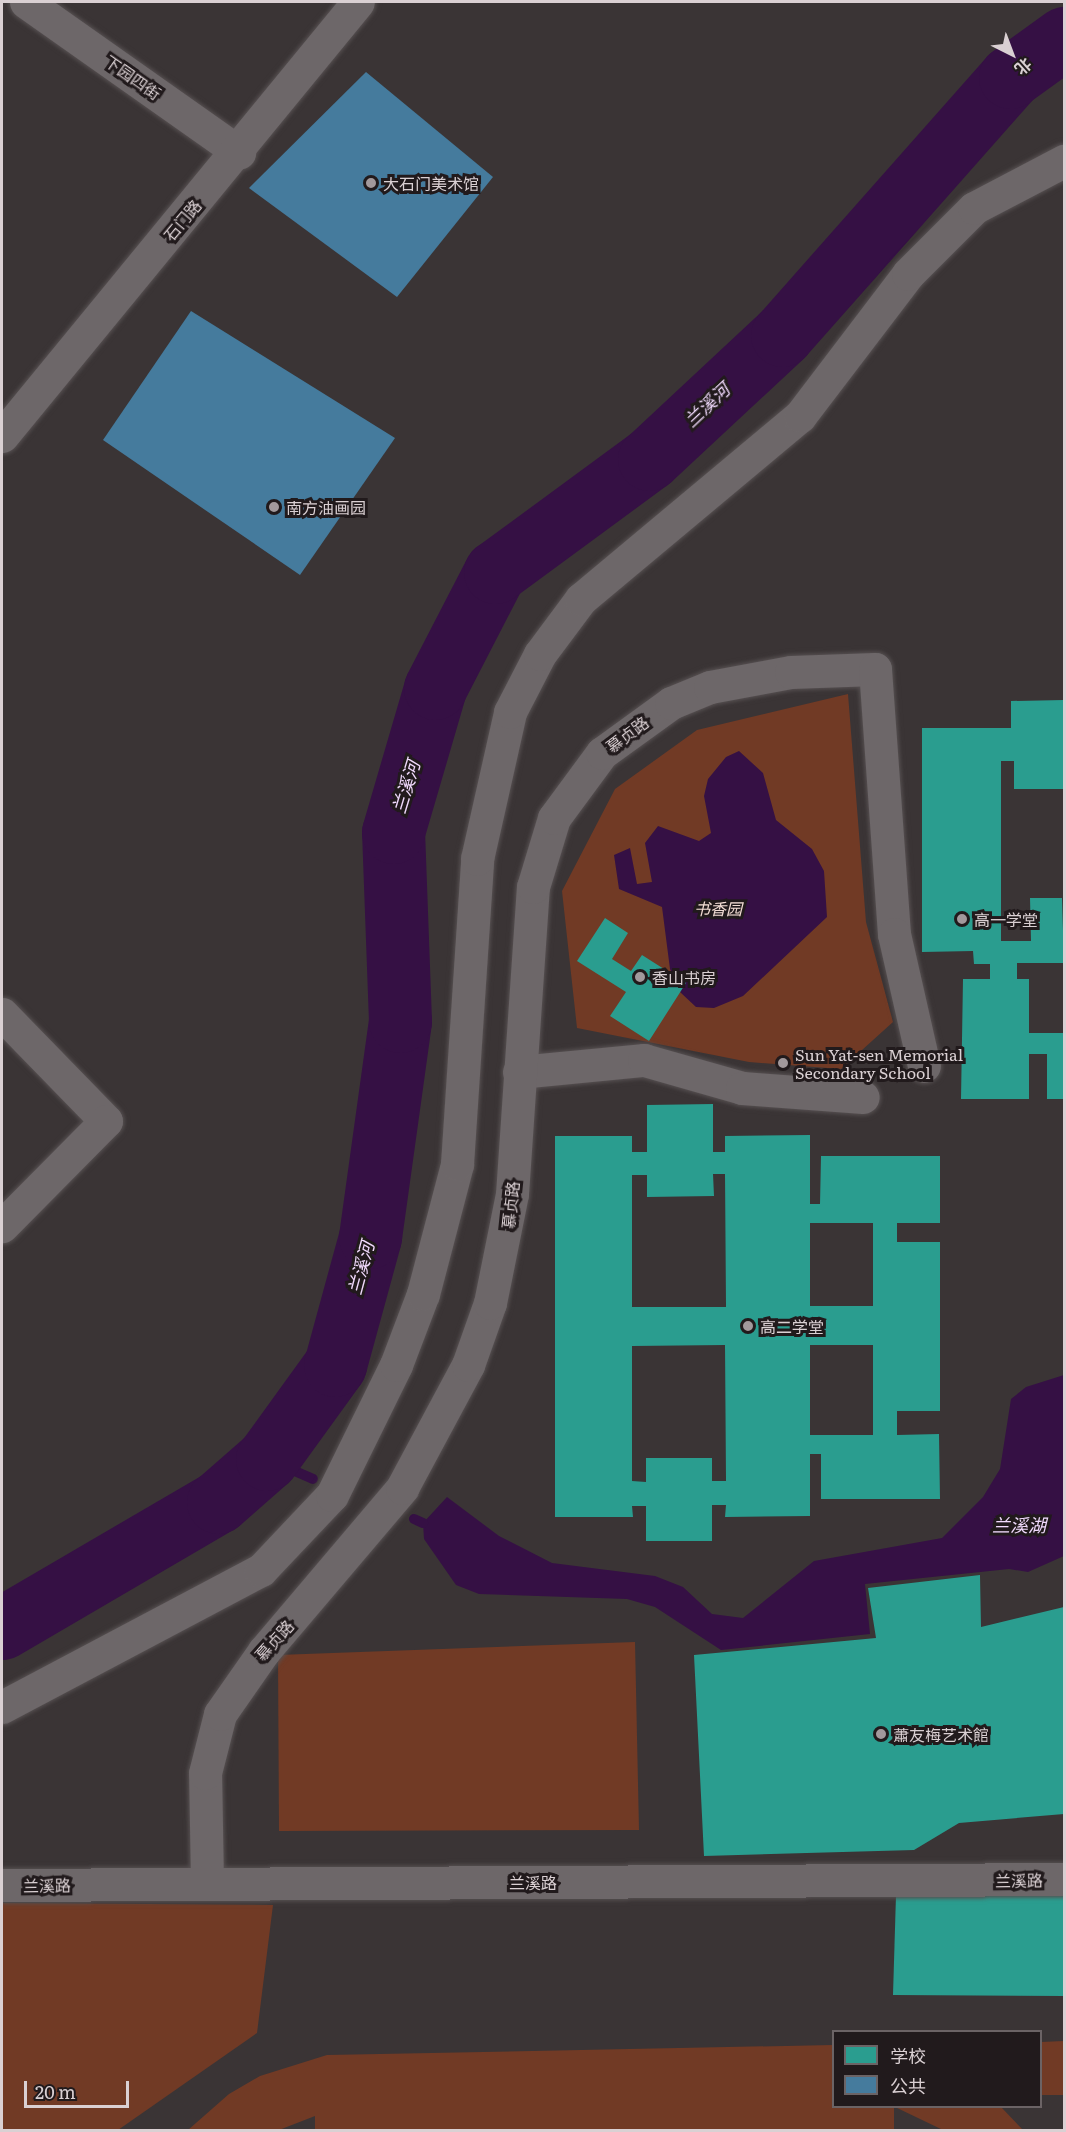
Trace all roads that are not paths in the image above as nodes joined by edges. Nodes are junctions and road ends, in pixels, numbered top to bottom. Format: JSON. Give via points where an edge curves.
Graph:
{"nodes":[{"id":1,"x":26,"y":2,"type":"edge"},
{"id":2,"x":358,"y":2,"type":"edge"},
{"id":3,"x":239,"y":152,"type":"junction"},
{"id":4,"x":1065,"y":161,"type":"edge"},
{"id":5,"x":3,"y":429,"type":"edge"},
{"id":6,"x":2,"y":1014,"type":"edge"},
{"id":7,"x":924,"y":1066,"type":"dead end"},
{"id":8,"x":519,"y":1072,"type":"junction"},
{"id":9,"x":863,"y":1097,"type":"dead end"},
{"id":10,"x":2,"y":1226,"type":"edge"},
{"id":11,"x":2,"y":1707,"type":"edge"},
{"id":12,"x":1065,"y":1879,"type":"edge"},
{"id":13,"x":207,"y":1883,"type":"junction"},
{"id":14,"x":2,"y":1885,"type":"edge"}],
"edges":[{"from":1,"to":3,"type":"street","name":"下园四街"},
{"from":2,"to":3,"type":"street","name":"石门路"},
{"from":3,"to":5,"type":"street","name":"石门路"},
{"from":4,"to":11,"type":"street","via":[[974,208],[908,274],[800,416],[581,599],[540,654],[510,712],[477,859],[457,1164],[423,1294],[396,1365],[332,1495],[261,1570]]},
{"from":6,"to":10,"type":"street","via":[[106,1121]]},
{"from":7,"to":8,"type":"street","name":"慕贞路","via":[[894,934],[875,669],[791,672],[710,687],[671,703],[602,753],[555,818],[542,852],[527,926]]},
{"from":8,"to":9,"type":"street","via":[[644,1060],[742,1088]]},
{"from":8,"to":13,"type":"street","name":"慕贞路","via":[[506,1244],[468,1365],[402,1488],[258,1658],[220,1714],[205,1773]]},
{"from":12,"to":13,"type":"street","name":"兰溪路"},
{"from":13,"to":14,"type":"street","name":"兰溪路"}]}
